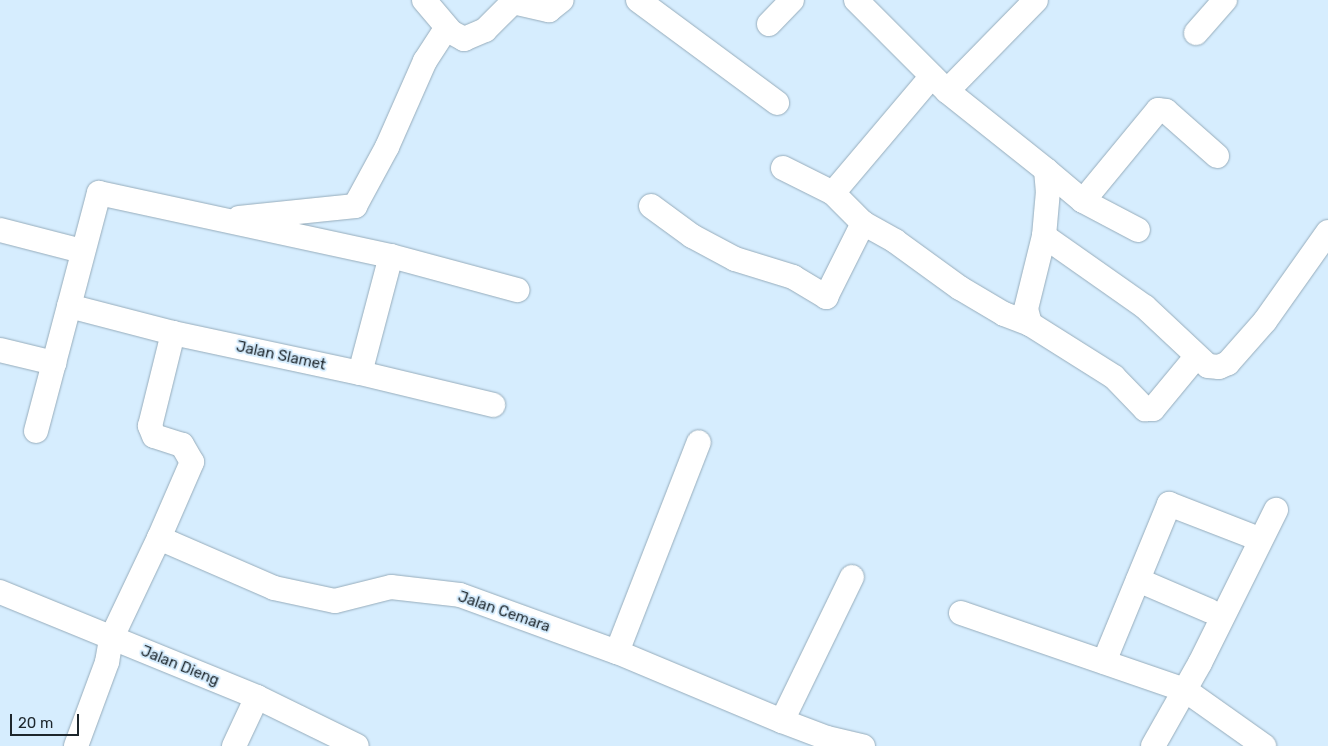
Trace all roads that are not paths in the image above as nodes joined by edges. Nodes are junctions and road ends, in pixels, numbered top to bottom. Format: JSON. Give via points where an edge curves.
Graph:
{"nodes":[{"id":1,"x":424,"y":0,"type":"edge"},
{"id":2,"x":562,"y":0,"type":"edge"},
{"id":3,"x":638,"y":0,"type":"edge"},
{"id":4,"x":792,"y":0,"type":"edge"},
{"id":5,"x":856,"y":0,"type":"edge"},
{"id":6,"x":1036,"y":0,"type":"edge"},
{"id":7,"x":1225,"y":0,"type":"edge"},
{"id":8,"x":769,"y":24,"type":"dead end"},
{"id":9,"x":447,"y":27,"type":"junction"},
{"id":10,"x":1196,"y":34,"type":"dead end"},
{"id":11,"x":940,"y":84,"type":"junction"},
{"id":12,"x":776,"y":103,"type":"dead end"},
{"id":13,"x":1217,"y":156,"type":"dead end"},
{"id":14,"x":783,"y":168,"type":"dead end"},
{"id":15,"x":1046,"y":170,"type":"junction"},
{"id":16,"x":833,"y":193,"type":"junction"},
{"id":17,"x":1083,"y":201,"type":"junction"},
{"id":18,"x":651,"y":206,"type":"dead end"},
{"id":19,"x":219,"y":220,"type":"junction"},
{"id":20,"x":863,"y":223,"type":"junction"},
{"id":21,"x":0,"y":230,"type":"edge"},
{"id":22,"x":1138,"y":230,"type":"dead end"},
{"id":23,"x":1328,"y":232,"type":"edge"},
{"id":24,"x":1044,"y":236,"type":"junction"},
{"id":25,"x":82,"y":252,"type":"junction"},
{"id":26,"x":391,"y":256,"type":"junction"},
{"id":27,"x":517,"y":290,"type":"dead end"},
{"id":28,"x":69,"y":306,"type":"junction"},
{"id":29,"x":1030,"y":324,"type":"junction"},
{"id":30,"x":173,"y":333,"type":"junction"},
{"id":31,"x":0,"y":350,"type":"edge"},
{"id":32,"x":1196,"y":357,"type":"junction"},
{"id":33,"x":54,"y":363,"type":"junction"},
{"id":34,"x":360,"y":372,"type":"junction"},
{"id":35,"x":493,"y":405,"type":"dead end"},
{"id":36,"x":36,"y":431,"type":"dead end"},
{"id":37,"x":699,"y":442,"type":"dead end"},
{"id":38,"x":1276,"y":510,"type":"dead end"},
{"id":39,"x":1249,"y":535,"type":"dead end"},
{"id":40,"x":159,"y":538,"type":"junction"},
{"id":41,"x":852,"y":577,"type":"dead end"},
{"id":42,"x":1138,"y":580,"type":"junction"},
{"id":43,"x":0,"y":592,"type":"edge"},
{"id":44,"x":1210,"y":611,"type":"dead end"},
{"id":45,"x":961,"y":613,"type":"dead end"},
{"id":46,"x":111,"y":639,"type":"junction"},
{"id":47,"x":617,"y":652,"type":"junction"},
{"id":48,"x":1104,"y":662,"type":"junction"},
{"id":49,"x":1185,"y":690,"type":"junction"},
{"id":50,"x":257,"y":697,"type":"junction"},
{"id":51,"x":782,"y":721,"type":"junction"},
{"id":52,"x":76,"y":746,"type":"edge"},
{"id":53,"x":234,"y":746,"type":"edge"},
{"id":54,"x":357,"y":746,"type":"edge"},
{"id":55,"x":863,"y":746,"type":"edge"},
{"id":56,"x":1154,"y":746,"type":"edge"},
{"id":57,"x":1264,"y":746,"type":"edge"}],
"edges":[{"from":1,"to":9,"type":"street"},
{"from":2,"to":9,"type":"street","via":[[549,10],[513,2],[484,30],[464,40]]},
{"from":3,"to":12,"type":"street"},
{"from":4,"to":8,"type":"street"},
{"from":5,"to":11,"type":"street"},
{"from":6,"to":11,"type":"street"},
{"from":7,"to":10,"type":"street"},
{"from":9,"to":19,"type":"street","via":[[425,61],[387,147],[354,206]]},
{"from":11,"to":15,"type":"street"},
{"from":11,"to":16,"type":"street"},
{"from":13,"to":17,"type":"street","via":[[1166,110],[1158,110]]},
{"from":14,"to":16,"type":"street"},
{"from":15,"to":17,"type":"street"},
{"from":15,"to":24,"type":"street","via":[[1048,191]]},
{"from":16,"to":20,"type":"street"},
{"from":17,"to":22,"type":"street"},
{"from":18,"to":20,"type":"street","via":[[692,236],[735,259],[793,277],[826,298]]},
{"from":19,"to":25,"type":"street","via":[[99,193]]},
{"from":19,"to":26,"type":"street"},
{"from":20,"to":29,"type":"street","via":[[895,241],[960,288],[1004,314]]},
{"from":21,"to":25,"type":"street"},
{"from":23,"to":32,"type":"street","via":[[1265,321],[1228,363],[1219,367],[1208,366]]},
{"from":24,"to":29,"type":"street","via":[[1026,309]]},
{"from":24,"to":32,"type":"street","via":[[1145,307]]},
{"from":25,"to":28,"type":"street"},
{"from":26,"to":27,"type":"street"},
{"from":26,"to":34,"type":"street"},
{"from":28,"to":30,"type":"street","name":"Jalan Slamet"},
{"from":28,"to":33,"type":"street"},
{"from":29,"to":32,"type":"street","via":[[1114,377],[1145,409],[1153,409]]},
{"from":30,"to":34,"type":"street","name":"Jalan Slamet"},
{"from":30,"to":40,"type":"street","via":[[150,426],[154,436],[182,445],[192,462]]},
{"from":31,"to":33,"type":"street"},
{"from":33,"to":36,"type":"street"},
{"from":34,"to":35,"type":"street","name":"Jalan Slamet"},
{"from":37,"to":47,"type":"street"},
{"from":38,"to":49,"type":"street"},
{"from":39,"to":42,"type":"street","via":[[1169,504]]},
{"from":40,"to":46,"type":"street"},
{"from":40,"to":47,"type":"street","name":"Jalan Cemara","via":[[274,588],[335,601],[391,587],[460,595]]},
{"from":41,"to":51,"type":"street"},
{"from":42,"to":44,"type":"street"},
{"from":42,"to":48,"type":"street"},
{"from":43,"to":46,"type":"street","name":"Jalan Dieng"},
{"from":45,"to":48,"type":"street"},
{"from":46,"to":50,"type":"street","name":"Jalan Dieng"},
{"from":46,"to":52,"type":"street","via":[[102,679]]},
{"from":47,"to":51,"type":"street","name":"Jalan Cemara"},
{"from":48,"to":49,"type":"street"},
{"from":49,"to":56,"type":"street"},
{"from":49,"to":57,"type":"street"},
{"from":50,"to":53,"type":"street"},
{"from":50,"to":54,"type":"street","name":"Jalan Dieng"},
{"from":51,"to":55,"type":"street","name":"Jalan Cemara","via":[[827,738]]}]}
